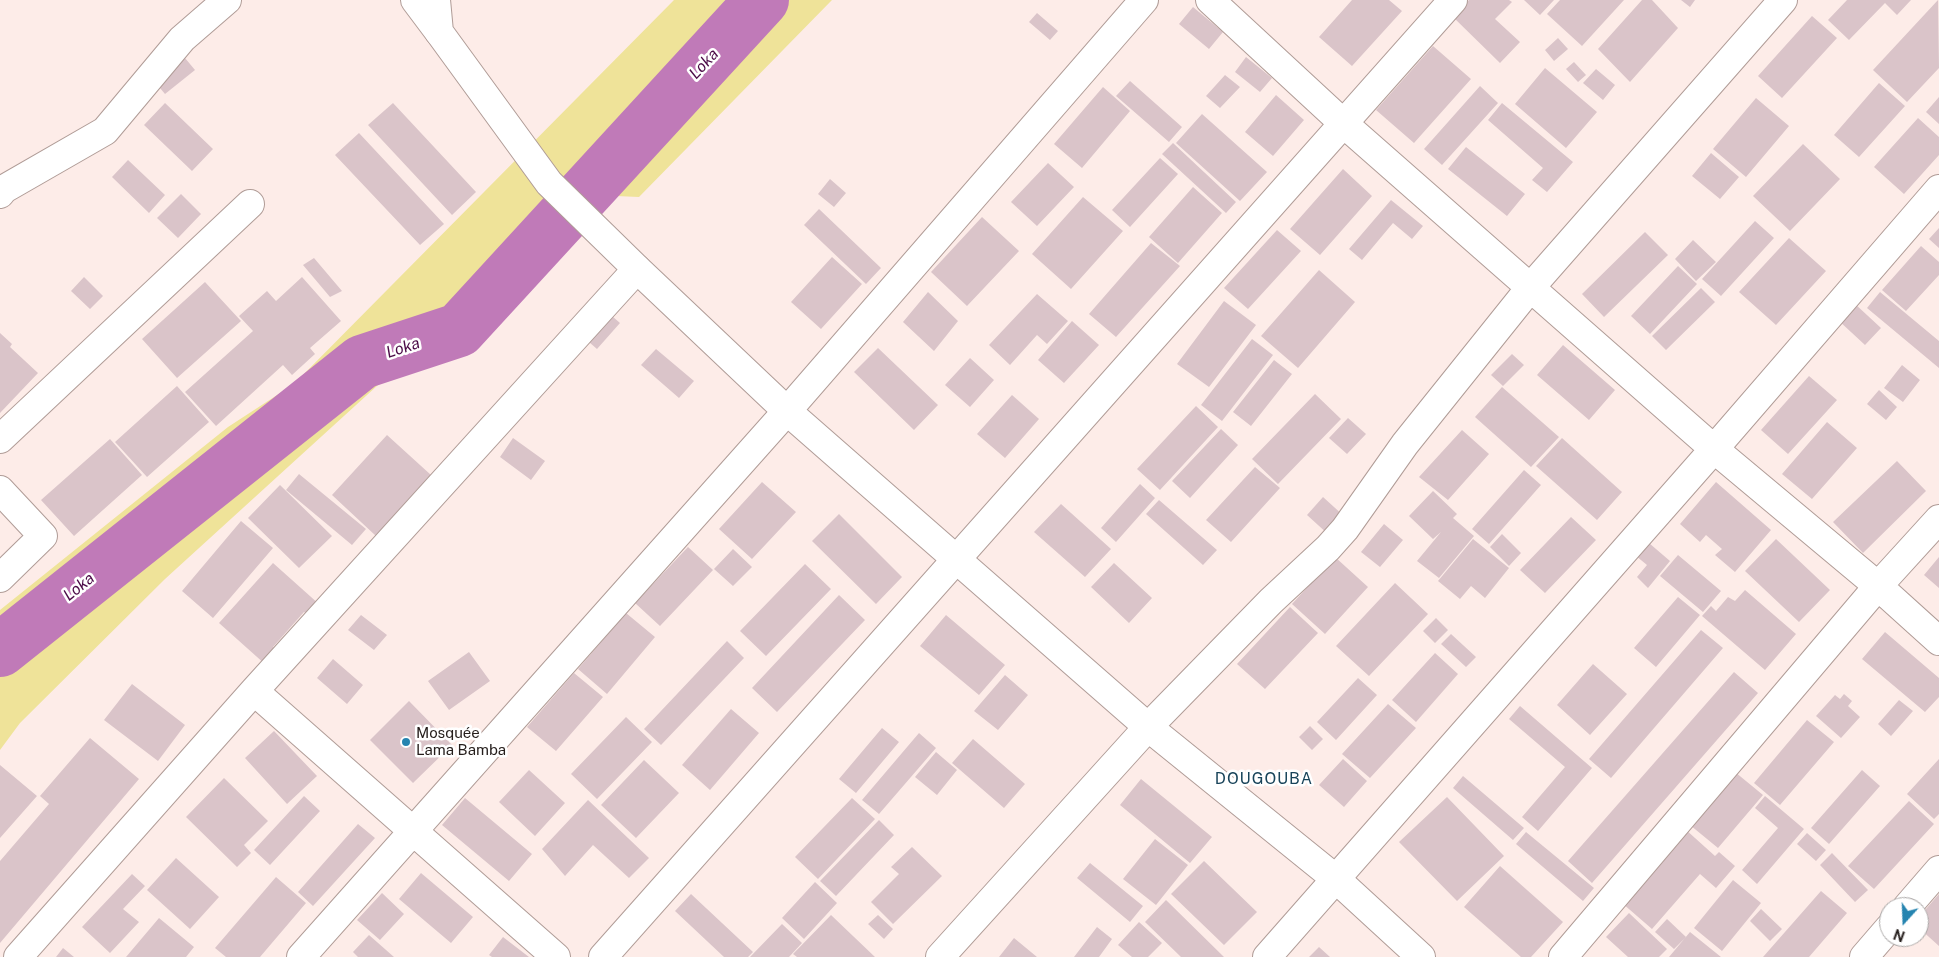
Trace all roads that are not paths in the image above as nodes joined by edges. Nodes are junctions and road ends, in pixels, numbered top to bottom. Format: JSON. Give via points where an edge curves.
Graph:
{"nodes":[{"id":1,"x":227,"y":0,"type":"edge"},
{"id":2,"x":415,"y":0,"type":"edge"},
{"id":3,"x":436,"y":0,"type":"edge"},
{"id":4,"x":1144,"y":0,"type":"edge"},
{"id":5,"x":1210,"y":0,"type":"edge"},
{"id":6,"x":1453,"y":0,"type":"edge"},
{"id":7,"x":1783,"y":0,"type":"edge"},
{"id":8,"x":439,"y":32,"type":"junction"},
{"id":9,"x":1343,"y":123,"type":"junction"},
{"id":10,"x":1939,"y":189,"type":"edge"},
{"id":11,"x":0,"y":194,"type":"edge"},
{"id":12,"x":250,"y":204,"type":"dead end"},
{"id":13,"x":638,"y":270,"type":"junction"},
{"id":14,"x":1530,"y":288,"type":"junction"},
{"id":15,"x":786,"y":411,"type":"junction"},
{"id":16,"x":0,"y":440,"type":"edge"},
{"id":17,"x":1714,"y":449,"type":"junction"},
{"id":18,"x":0,"y":490,"type":"edge"},
{"id":19,"x":1939,"y":519,"type":"edge"},
{"id":20,"x":956,"y":559,"type":"junction"},
{"id":21,"x":0,"y":578,"type":"edge"},
{"id":22,"x":1878,"y":586,"type":"junction"},
{"id":23,"x":1939,"y":641,"type":"edge"},
{"id":24,"x":254,"y":691,"type":"junction"},
{"id":25,"x":1148,"y":727,"type":"junction"},
{"id":26,"x":413,"y":831,"type":"junction"},
{"id":27,"x":1939,"y":870,"type":"edge"},
{"id":28,"x":1336,"y":879,"type":"junction"},
{"id":29,"x":1916,"y":897,"type":"edge"},
{"id":30,"x":1879,"y":940,"type":"edge"},
{"id":31,"x":18,"y":957,"type":"edge"},
{"id":32,"x":302,"y":957,"type":"edge"},
{"id":33,"x":556,"y":957,"type":"edge"},
{"id":34,"x":603,"y":957,"type":"edge"},
{"id":35,"x":940,"y":957,"type":"edge"},
{"id":36,"x":1266,"y":957,"type":"edge"},
{"id":37,"x":1421,"y":957,"type":"edge"},
{"id":38,"x":1563,"y":957,"type":"edge"},
{"id":39,"x":1864,"y":957,"type":"edge"}],
"edges":[{"from":1,"to":11,"type":"street","via":[[182,40],[105,131]]},
{"from":2,"to":8,"type":"street"},
{"from":3,"to":8,"type":"street"},
{"from":4,"to":15,"type":"street"},
{"from":5,"to":9,"type":"street"},
{"from":6,"to":9,"type":"street"},
{"from":7,"to":14,"type":"street"},
{"from":8,"to":13,"type":"street","via":[[550,183]]},
{"from":9,"to":14,"type":"street"},
{"from":9,"to":20,"type":"street"},
{"from":10,"to":17,"type":"street"},
{"from":12,"to":16,"type":"street"},
{"from":13,"to":15,"type":"street"},
{"from":13,"to":24,"type":"street"},
{"from":14,"to":17,"type":"street"},
{"from":14,"to":25,"type":"street","via":[[1405,444],[1340,535]]},
{"from":15,"to":20,"type":"street"},
{"from":15,"to":26,"type":"street"},
{"from":17,"to":22,"type":"street"},
{"from":17,"to":28,"type":"street"},
{"from":18,"to":21,"type":"street","via":[[43,536]]},
{"from":19,"to":22,"type":"street"},
{"from":20,"to":25,"type":"street"},
{"from":20,"to":34,"type":"street"},
{"from":22,"to":23,"type":"street"},
{"from":22,"to":38,"type":"street"},
{"from":24,"to":26,"type":"street"},
{"from":24,"to":31,"type":"street"},
{"from":25,"to":28,"type":"street"},
{"from":25,"to":35,"type":"street"},
{"from":26,"to":32,"type":"street"},
{"from":26,"to":33,"type":"street"},
{"from":27,"to":29,"type":"street"},
{"from":28,"to":36,"type":"street"},
{"from":28,"to":37,"type":"street"},
{"from":30,"to":39,"type":"street"}]}
